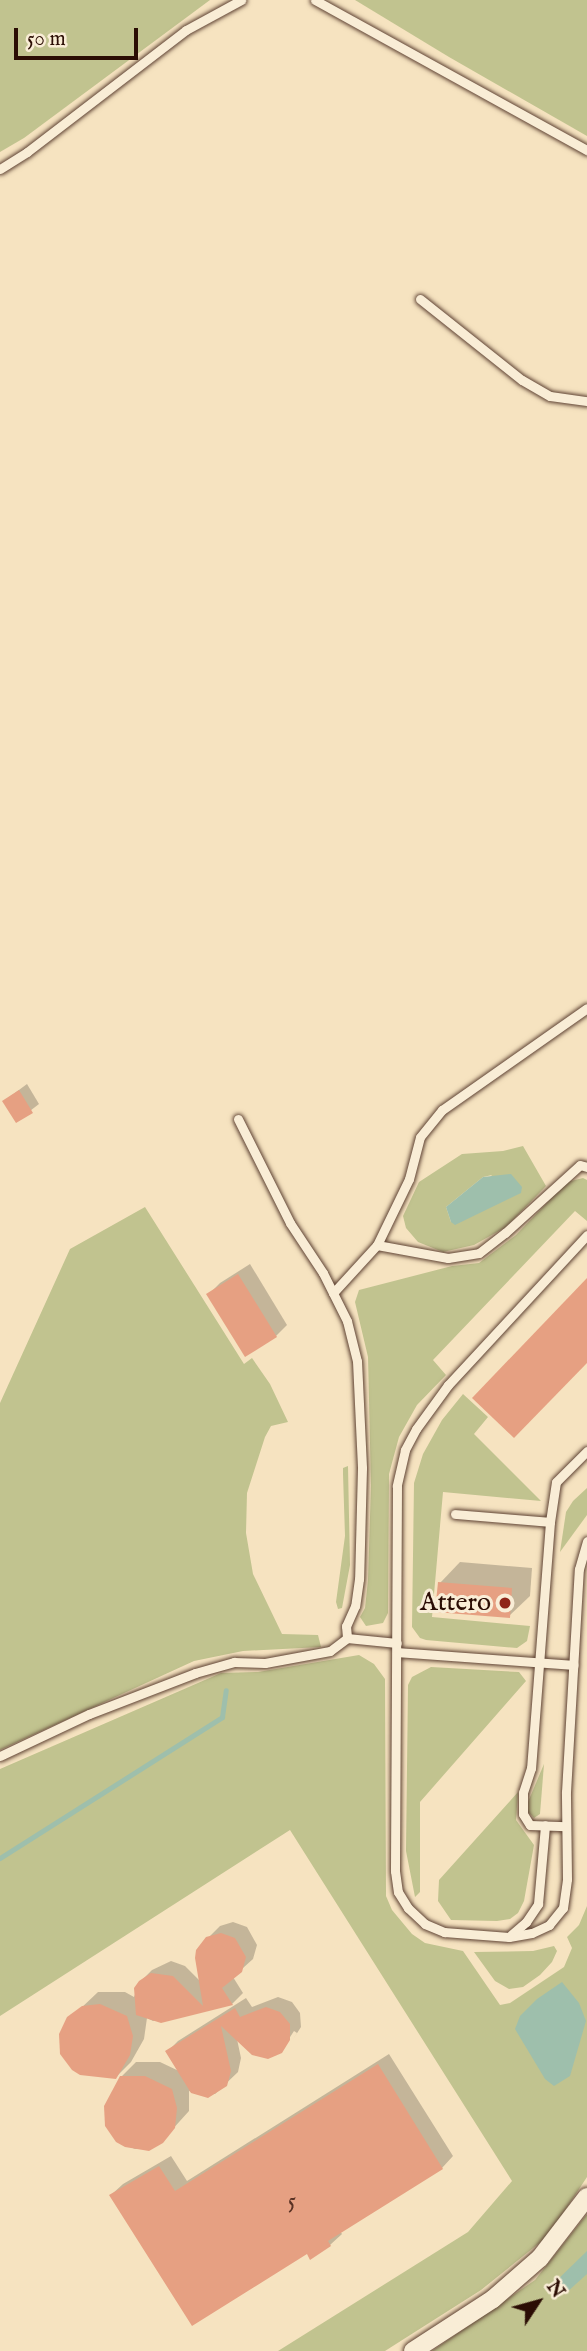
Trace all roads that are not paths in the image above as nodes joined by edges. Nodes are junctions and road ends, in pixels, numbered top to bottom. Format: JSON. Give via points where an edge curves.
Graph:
{"nodes":[{"id":1,"x":241,"y":0,"type":"edge"},
{"id":2,"x":315,"y":0,"type":"edge"},
{"id":3,"x":587,"y":150,"type":"edge"},
{"id":4,"x":0,"y":169,"type":"edge"},
{"id":5,"x":420,"y":299,"type":"dead end"},
{"id":6,"x":587,"y":401,"type":"edge"},
{"id":7,"x":587,"y":1008,"type":"edge"},
{"id":8,"x":238,"y":1119,"type":"dead end"},
{"id":9,"x":587,"y":1167,"type":"edge"},
{"id":10,"x":587,"y":1236,"type":"edge"},
{"id":11,"x":377,"y":1245,"type":"junction"},
{"id":12,"x":333,"y":1293,"type":"junction"},
{"id":13,"x":587,"y":1451,"type":"edge"},
{"id":14,"x":455,"y":1514,"type":"dead end"},
{"id":15,"x":550,"y":1522,"type":"junction"},
{"id":16,"x":587,"y":1541,"type":"edge"},
{"id":17,"x":347,"y":1638,"type":"junction"},
{"id":18,"x":397,"y":1647,"type":"junction"},
{"id":19,"x":539,"y":1662,"type":"junction"},
{"id":20,"x":574,"y":1665,"type":"junction"},
{"id":21,"x":0,"y":1756,"type":"edge"},
{"id":22,"x":545,"y":1825,"type":"junction"},
{"id":23,"x":566,"y":1826,"type":"junction"},
{"id":24,"x":509,"y":1937,"type":"junction"},
{"id":25,"x":587,"y":2197,"type":"edge"},
{"id":26,"x":413,"y":2351,"type":"edge"}],
"edges":[{"from":1,"to":4,"type":"lane","via":[[186,30]]},
{"from":2,"to":3,"type":"lane"},
{"from":5,"to":6,"type":"lane","via":[[522,380],[550,396]]},
{"from":7,"to":11,"type":"lane","via":[[442,1110],[420,1137],[409,1179]]},
{"from":8,"to":12,"type":"lane","via":[[290,1223]]},
{"from":9,"to":11,"type":"lane","via":[[580,1166],[479,1252],[448,1258]]},
{"from":10,"to":18,"type":"lane","via":[[448,1385],[405,1450],[397,1486]]},
{"from":11,"to":12,"type":"lane"},
{"from":12,"to":17,"type":"lane","via":[[347,1321],[357,1361],[362,1468],[359,1580],[355,1606],[345,1626]]},
{"from":13,"to":15,"type":"lane","via":[[556,1482]]},
{"from":14,"to":15,"type":"lane"},
{"from":15,"to":19,"type":"lane"},
{"from":16,"to":20,"type":"lane","via":[[579,1569]]},
{"from":17,"to":18,"type":"lane"},
{"from":17,"to":21,"type":"lane","via":[[330,1651],[265,1663],[234,1662],[195,1673],[89,1714]]},
{"from":18,"to":19,"type":"lane"},
{"from":18,"to":24,"type":"lane","via":[[393,1789],[398,1892],[425,1924],[444,1932]]},
{"from":19,"to":20,"type":"lane"},
{"from":19,"to":22,"type":"lane","via":[[523,1814],[530,1825]]},
{"from":20,"to":23,"type":"lane"},
{"from":22,"to":23,"type":"lane"},
{"from":22,"to":24,"type":"lane","via":[[538,1904]]},
{"from":23,"to":24,"type":"lane","via":[[563,1908],[549,1926]]},
{"from":25,"to":26,"type":"street","via":[[531,2266],[493,2299]]}]}
